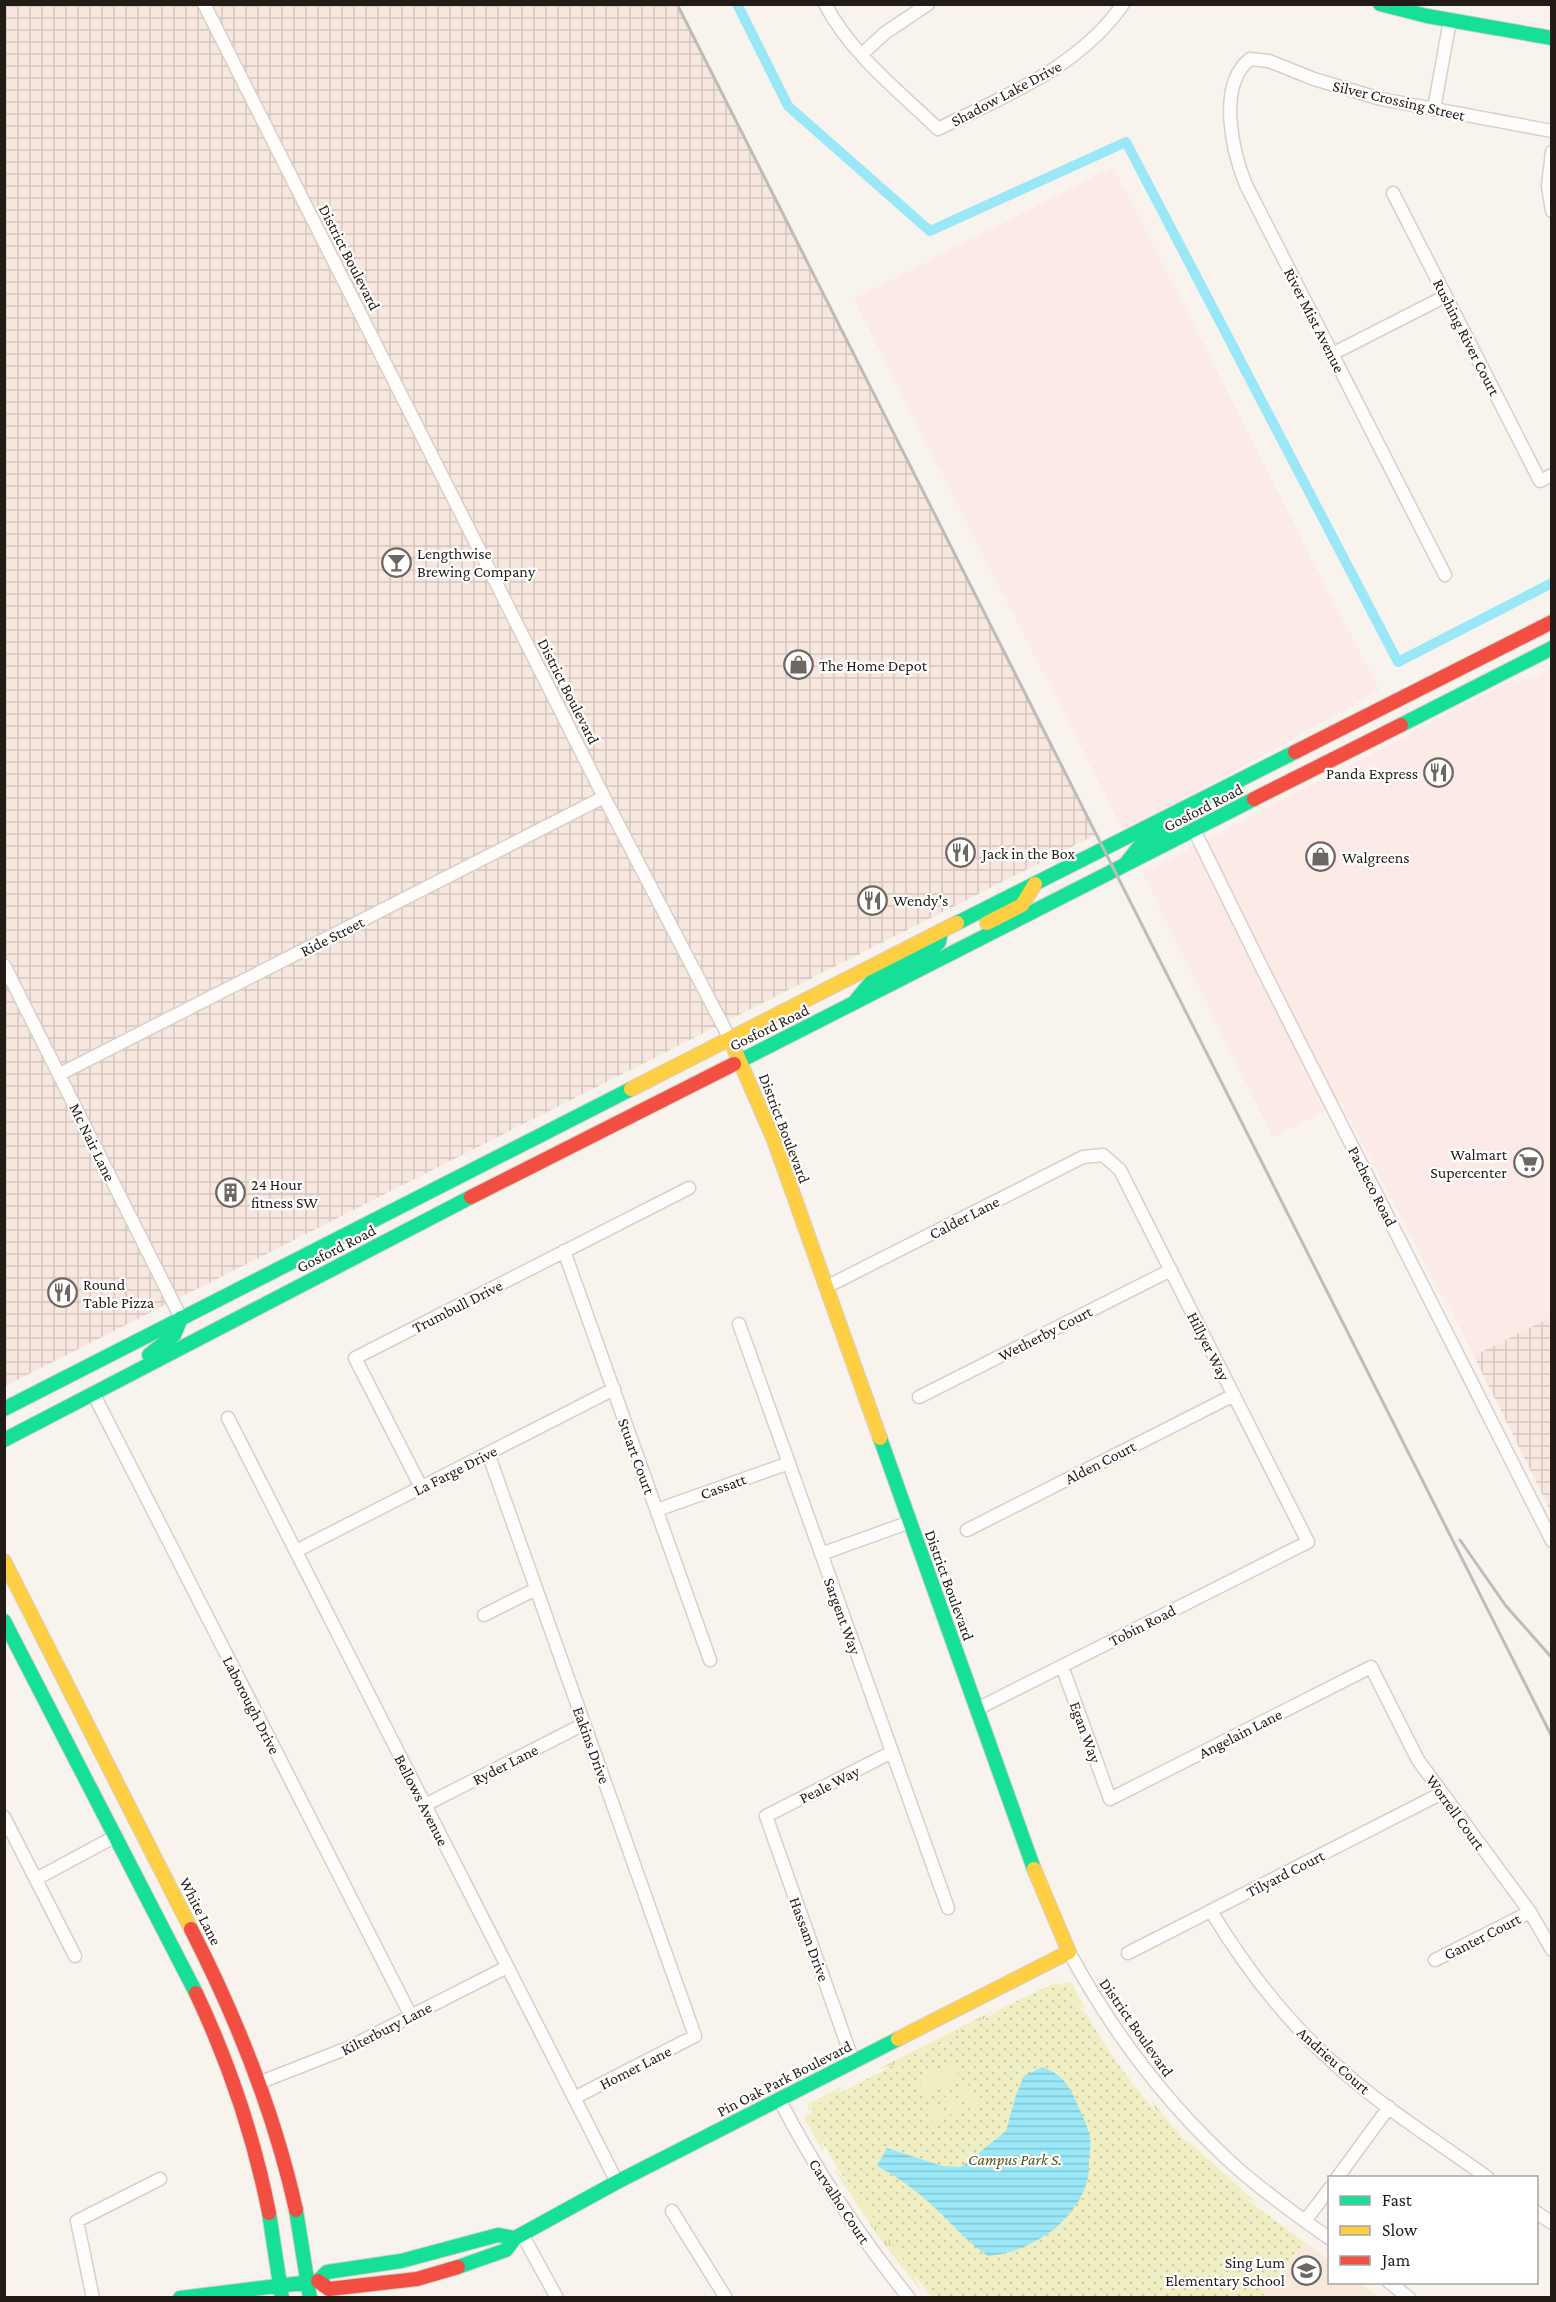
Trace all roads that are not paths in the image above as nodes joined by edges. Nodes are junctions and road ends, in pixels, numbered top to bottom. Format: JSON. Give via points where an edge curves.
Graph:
{"nodes":[{"id":1,"x":204,"y":4,"type":"edge"},
{"id":2,"x":825,"y":4,"type":"edge"},
{"id":3,"x":928,"y":4,"type":"edge"},
{"id":4,"x":1123,"y":4,"type":"edge"},
{"id":5,"x":1380,"y":4,"type":"edge"},
{"id":6,"x":1450,"y":20,"type":"junction"},
{"id":7,"x":1551,"y":38,"type":"edge"},
{"id":8,"x":862,"y":54,"type":"junction"},
{"id":9,"x":1250,"y":59,"type":"joint"},
{"id":10,"x":1434,"y":109,"type":"junction"},
{"id":11,"x":1551,"y":131,"type":"edge"},
{"id":12,"x":1551,"y":152,"type":"edge"},
{"id":13,"x":1393,"y":193,"type":"dead end"},
{"id":14,"x":1551,"y":211,"type":"edge"},
{"id":15,"x":1446,"y":296,"type":"junction"},
{"id":16,"x":1332,"y":354,"type":"junction"},
{"id":17,"x":1546,"y":478,"type":"edge"},
{"id":18,"x":1445,"y":575,"type":"dead end"},
{"id":19,"x":1551,"y":622,"type":"edge"},
{"id":20,"x":1551,"y":648,"type":"edge"},
{"id":21,"x":1272,"y":764,"type":"junction"},
{"id":22,"x":604,"y":797,"type":"junction"},
{"id":23,"x":1188,"y":806,"type":"junction"},
{"id":24,"x":1194,"y":830,"type":"junction"},
{"id":25,"x":1122,"y":867,"type":"junction"},
{"id":26,"x":1036,"y":883,"type":"junction"},
{"id":27,"x":941,"y":931,"type":"junction"},
{"id":28,"x":956,"y":952,"type":"junction"},
{"id":29,"x":4,"y":965,"type":"edge"},
{"id":30,"x":9,"y":985,"type":"edge"},
{"id":31,"x":853,"y":1004,"type":"junction"},
{"id":32,"x":730,"y":1039,"type":"junction"},
{"id":33,"x":740,"y":1059,"type":"junction"},
{"id":34,"x":60,"y":1074,"type":"junction"},
{"id":35,"x":1103,"y":1155,"type":"joint"},
{"id":36,"x":481,"y":1167,"type":"junction"},
{"id":37,"x":689,"y":1188,"type":"dead end"},
{"id":38,"x":564,"y":1251,"type":"junction"},
{"id":39,"x":350,"y":1259,"type":"junction"},
{"id":40,"x":1170,"y":1270,"type":"junction"},
{"id":41,"x":826,"y":1287,"type":"junction"},
{"id":42,"x":181,"y":1318,"type":"junction"},
{"id":43,"x":739,"y":1324,"type":"dead end"},
{"id":44,"x":107,"y":1386,"type":"junction"},
{"id":45,"x":614,"y":1389,"type":"junction"},
{"id":46,"x":93,"y":1393,"type":"junction"},
{"id":47,"x":1234,"y":1395,"type":"junction"},
{"id":48,"x":919,"y":1397,"type":"dead end"},
{"id":49,"x":4,"y":1409,"type":"edge"},
{"id":50,"x":228,"y":1418,"type":"dead end"},
{"id":51,"x":4,"y":1440,"type":"edge"},
{"id":52,"x":488,"y":1453,"type":"junction"},
{"id":53,"x":789,"y":1462,"type":"junction"},
{"id":54,"x":421,"y":1487,"type":"junction"},
{"id":55,"x":657,"y":1510,"type":"junction"},
{"id":56,"x":910,"y":1522,"type":"junction"},
{"id":57,"x":967,"y":1530,"type":"dead end"},
{"id":58,"x":1551,"y":1541,"type":"edge"},
{"id":59,"x":1308,"y":1542,"type":"joint"},
{"id":60,"x":296,"y":1551,"type":"junction"},
{"id":61,"x":821,"y":1554,"type":"junction"},
{"id":62,"x":4,"y":1561,"type":"edge"},
{"id":63,"x":536,"y":1589,"type":"junction"},
{"id":64,"x":484,"y":1615,"type":"dead end"},
{"id":65,"x":4,"y":1621,"type":"edge"},
{"id":66,"x":710,"y":1660,"type":"dead end"},
{"id":67,"x":1062,"y":1666,"type":"junction"},
{"id":68,"x":1371,"y":1667,"type":"joint"},
{"id":69,"x":977,"y":1709,"type":"junction"},
{"id":70,"x":584,"y":1724,"type":"junction"},
{"id":71,"x":892,"y":1752,"type":"junction"},
{"id":72,"x":1442,"y":1794,"type":"junction"},
{"id":73,"x":1110,"y":1799,"type":"joint"},
{"id":74,"x":425,"y":1805,"type":"junction"},
{"id":75,"x":766,"y":1816,"type":"joint"},
{"id":76,"x":4,"y":1817,"type":"edge"},
{"id":77,"x":116,"y":1836,"type":"junction"},
{"id":78,"x":36,"y":1878,"type":"junction"},
{"id":79,"x":948,"y":1908,"type":"dead end"},
{"id":80,"x":1211,"y":1911,"type":"junction"},
{"id":81,"x":1530,"y":1912,"type":"junction"},
{"id":82,"x":1551,"y":1950,"type":"edge"},
{"id":83,"x":1070,"y":1952,"type":"junction"},
{"id":84,"x":1128,"y":1953,"type":"dead end"},
{"id":85,"x":75,"y":1956,"type":"dead end"},
{"id":86,"x":1435,"y":1960,"type":"dead end"},
{"id":87,"x":507,"y":1967,"type":"junction"},
{"id":88,"x":411,"y":2016,"type":"junction"},
{"id":89,"x":696,"y":2036,"type":"joint"},
{"id":90,"x":853,"y":2061,"type":"junction"},
{"id":91,"x":261,"y":2082,"type":"junction"},
{"id":92,"x":574,"y":2098,"type":"junction"},
{"id":93,"x":779,"y":2099,"type":"junction"},
{"id":94,"x":1389,"y":2107,"type":"junction"},
{"id":95,"x":1338,"y":2176,"type":"edge"},
{"id":96,"x":1485,"y":2176,"type":"edge"},
{"id":97,"x":160,"y":2179,"type":"dead end"},
{"id":98,"x":617,"y":2182,"type":"junction"},
{"id":99,"x":1328,"y":2189,"type":"edge"},
{"id":100,"x":672,"y":2211,"type":"dead end"},
{"id":101,"x":1538,"y":2213,"type":"edge"},
{"id":102,"x":1305,"y":2221,"type":"junction"},
{"id":103,"x":1551,"y":2223,"type":"edge"},
{"id":104,"x":518,"y":2236,"type":"junction"},
{"id":105,"x":1328,"y":2238,"type":"edge"},
{"id":106,"x":313,"y":2281,"type":"junction"},
{"id":107,"x":1390,"y":2284,"type":"edge"},
{"id":108,"x":282,"y":2291,"type":"edge"},
{"id":109,"x":93,"y":2298,"type":"edge"},
{"id":110,"x":180,"y":2298,"type":"edge"},
{"id":111,"x":310,"y":2298,"type":"edge"},
{"id":112,"x":557,"y":2298,"type":"edge"},
{"id":113,"x":726,"y":2298,"type":"edge"},
{"id":114,"x":909,"y":2298,"type":"edge"},
{"id":115,"x":1409,"y":2298,"type":"edge"}],
"edges":[{"from":1,"to":22,"type":"street","name":"District Boulevard"},
{"from":2,"to":8,"type":"street"},
{"from":3,"to":8,"type":"street"},
{"from":4,"to":8,"type":"street","name":"Shadow Lake Drive","via":[[1090,43],[1067,61],[938,129]]},
{"from":5,"to":6,"type":"main road"},
{"from":6,"to":7,"type":"main road"},
{"from":6,"to":10,"type":"street"},
{"from":9,"to":10,"type":"street","name":"Silver Crossing Street","via":[[1269,61],[1381,99]]},
{"from":9,"to":16,"type":"street","name":"River Mist Avenue","via":[[1240,67],[1231,107],[1230,127],[1238,166]]},
{"from":10,"to":11,"type":"street","name":"Silver Crossing Street"},
{"from":12,"to":14,"type":"street"},
{"from":13,"to":15,"type":"street","name":"Rushing River Court"},
{"from":15,"to":16,"type":"street"},
{"from":15,"to":17,"type":"street","name":"Rushing River Court"},
{"from":16,"to":18,"type":"street","name":"River Mist Avenue"},
{"from":19,"to":21,"type":"main road","name":"Gosford Road"},
{"from":20,"to":24,"type":"main road","name":"Gosford Road"},
{"from":21,"to":23,"type":"main road","name":"Gosford Road"},
{"from":21,"to":24,"type":"main road","via":[[1250,787],[1207,809]]},
{"from":22,"to":32,"type":"street","name":"District Boulevard"},
{"from":22,"to":34,"type":"street","name":"Ride Street"},
{"from":23,"to":25,"type":"main road","via":[[1179,821],[1143,842]]},
{"from":23,"to":26,"type":"main road","name":"Gosford Road"},
{"from":24,"to":25,"type":"main road","name":"Gosford Road"},
{"from":24,"to":58,"type":"street","name":"Pacheco Road"},
{"from":25,"to":28,"type":"main road","name":"Gosford Road"},
{"from":26,"to":27,"type":"main road","name":"Gosford Road"},
{"from":26,"to":28,"type":"main road","via":[[1022,905],[959,938]]},
{"from":27,"to":31,"type":"main road","via":[[939,942],[932,949],[873,980]]},
{"from":27,"to":32,"type":"main road","name":"Gosford Road"},
{"from":28,"to":31,"type":"main road","name":"Gosford Road"},
{"from":29,"to":30,"type":"street","name":"Mc Nair Lane"},
{"from":30,"to":34,"type":"street","name":"Mc Nair Lane"},
{"from":31,"to":33,"type":"main road","name":"Gosford Road"},
{"from":32,"to":33,"type":"main road","name":"District Boulevard"},
{"from":32,"to":36,"type":"main road","name":"Gosford Road"},
{"from":33,"to":39,"type":"main road","name":"Gosford Road"},
{"from":33,"to":41,"type":"main road","name":"District Boulevard","via":[[774,1140]]},
{"from":34,"to":42,"type":"street","name":"Mc Nair Lane"},
{"from":35,"to":40,"type":"street","name":"Hillyer Way","via":[[1120,1170]]},
{"from":35,"to":41,"type":"street","name":"Calder Lane","via":[[1083,1157]]},
{"from":36,"to":39,"type":"main road","via":[[474,1181],[386,1228]]},
{"from":36,"to":42,"type":"main road","name":"Gosford Road"},
{"from":37,"to":38,"type":"street","name":"Trumbull Drive"},
{"from":38,"to":45,"type":"street","name":"Stuart Court"},
{"from":38,"to":54,"type":"street","name":"Trumbull Drive","via":[[355,1358]]},
{"from":39,"to":44,"type":"main road","name":"Gosford Road"},
{"from":40,"to":47,"type":"street","name":"Hillyer Way"},
{"from":40,"to":48,"type":"street","name":"Wetherby Court"},
{"from":41,"to":56,"type":"main road","name":"District Boulevard"},
{"from":42,"to":44,"type":"main road","via":[[180,1329],[171,1339]]},
{"from":42,"to":49,"type":"main road","name":"Gosford Road"},
{"from":43,"to":53,"type":"street","name":"Sargent Way"},
{"from":44,"to":46,"type":"main road","name":"Gosford Road"},
{"from":45,"to":52,"type":"street","name":"La Farge Drive"},
{"from":45,"to":55,"type":"street","name":"Stuart Court"},
{"from":46,"to":51,"type":"main road","name":"Gosford Road"},
{"from":46,"to":88,"type":"street","name":"Laborough Drive"},
{"from":47,"to":57,"type":"street","name":"Alden Court"},
{"from":47,"to":59,"type":"street","name":"Hillyer Way"},
{"from":50,"to":60,"type":"street","name":"Bellows Avenue"},
{"from":52,"to":54,"type":"street","name":"La Farge Drive"},
{"from":52,"to":63,"type":"street","name":"Eakins Drive"},
{"from":53,"to":55,"type":"street","name":"Cassatt"},
{"from":53,"to":61,"type":"street","name":"Sargent Way"},
{"from":54,"to":60,"type":"street","name":"La Farge Drive"},
{"from":55,"to":66,"type":"street","name":"Stuart Court"},
{"from":56,"to":61,"type":"street"},
{"from":56,"to":69,"type":"main road","name":"District Boulevard"},
{"from":59,"to":67,"type":"street","name":"Tobin Road"},
{"from":60,"to":74,"type":"street","name":"Bellows Avenue"},
{"from":61,"to":71,"type":"street","name":"Sargent Way"},
{"from":62,"to":91,"type":"main road","name":"White Lane","via":[[223,1991]]},
{"from":63,"to":64,"type":"street"},
{"from":63,"to":70,"type":"street","name":"Eakins Drive"},
{"from":65,"to":77,"type":"main road"},
{"from":67,"to":69,"type":"street","name":"Tobin Road"},
{"from":67,"to":73,"type":"street","name":"Egan Way"},
{"from":68,"to":72,"type":"street","name":"Worrell Court","via":[[1418,1760]]},
{"from":68,"to":73,"type":"street","name":"Angelain Lane"},
{"from":69,"to":83,"type":"main road","name":"District Boulevard","via":[[1036,1874]]},
{"from":70,"to":74,"type":"street","name":"Ryder Lane"},
{"from":70,"to":89,"type":"street","name":"Eakins Drive"},
{"from":71,"to":75,"type":"street","name":"Peale Way"},
{"from":71,"to":79,"type":"street","name":"Sargent Way"},
{"from":72,"to":80,"type":"street","name":"Tilyard Court"},
{"from":72,"to":81,"type":"street","name":"Worrell Court"},
{"from":74,"to":87,"type":"street","name":"Bellows Avenue"},
{"from":75,"to":90,"type":"street","name":"Hassam Drive"},
{"from":76,"to":78,"type":"street"},
{"from":77,"to":78,"type":"street"},
{"from":77,"to":108,"type":"main road","via":[[195,1994],[234,2084],[256,2155]]},
{"from":78,"to":85,"type":"street"},
{"from":80,"to":84,"type":"street","name":"Tilyard Court"},
{"from":80,"to":94,"type":"street","name":"Andrieu Court","via":[[1232,1946],[1281,2010],[1338,2067]]},
{"from":81,"to":82,"type":"street","name":"Worrell Court"},
{"from":81,"to":86,"type":"street","name":"Ganter Court"},
{"from":83,"to":90,"type":"main road","name":"Pin Oak Park Boulevard"},
{"from":83,"to":102,"type":"street","name":"District Boulevard","via":[[1126,2045],[1182,2114],[1237,2167]]},
{"from":87,"to":88,"type":"street","name":"Kilterbury Lane"},
{"from":87,"to":92,"type":"street","name":"Bellows Avenue"},
{"from":88,"to":91,"type":"street","name":"Kilterbury Lane","via":[[331,2056]]},
{"from":89,"to":92,"type":"street","name":"Homer Lane"},
{"from":90,"to":93,"type":"main road","name":"Pin Oak Park Boulevard"},
{"from":91,"to":106,"type":"main road","name":"White Lane","via":[[280,2142]]},
{"from":92,"to":98,"type":"street","name":"Bellows Avenue"},
{"from":93,"to":98,"type":"main road","name":"Pin Oak Park Boulevard"},
{"from":93,"to":114,"type":"street","name":"Carvalho Court","via":[[859,2233]]},
{"from":94,"to":95,"type":"street"},
{"from":94,"to":96,"type":"street","name":"Andrieu Court"},
{"from":97,"to":109,"type":"street","via":[[77,2221]]},
{"from":98,"to":104,"type":"main road","name":"Pin Oak Park Boulevard"},
{"from":99,"to":102,"type":"street"},
{"from":100,"to":113,"type":"street"},
{"from":101,"to":103,"type":"street"},
{"from":102,"to":105,"type":"street","name":"District Boulevard"},
{"from":104,"to":106,"type":"main road","name":"Pin Oak Park Boulevard","via":[[498,2235],[401,2261],[327,2272]]},
{"from":104,"to":106,"type":"main road","name":"Pin Oak Park Boulevard","via":[[506,2250],[417,2279],[329,2289]]},
{"from":104,"to":112,"type":"street"},
{"from":106,"to":108,"type":"main road","name":"Pin Oak Park Boulevard"},
{"from":106,"to":111,"type":"main road","name":"White Lane"},
{"from":107,"to":115,"type":"street"},
{"from":108,"to":110,"type":"main road","name":"Pin Oak Park Boulevard"}]}
